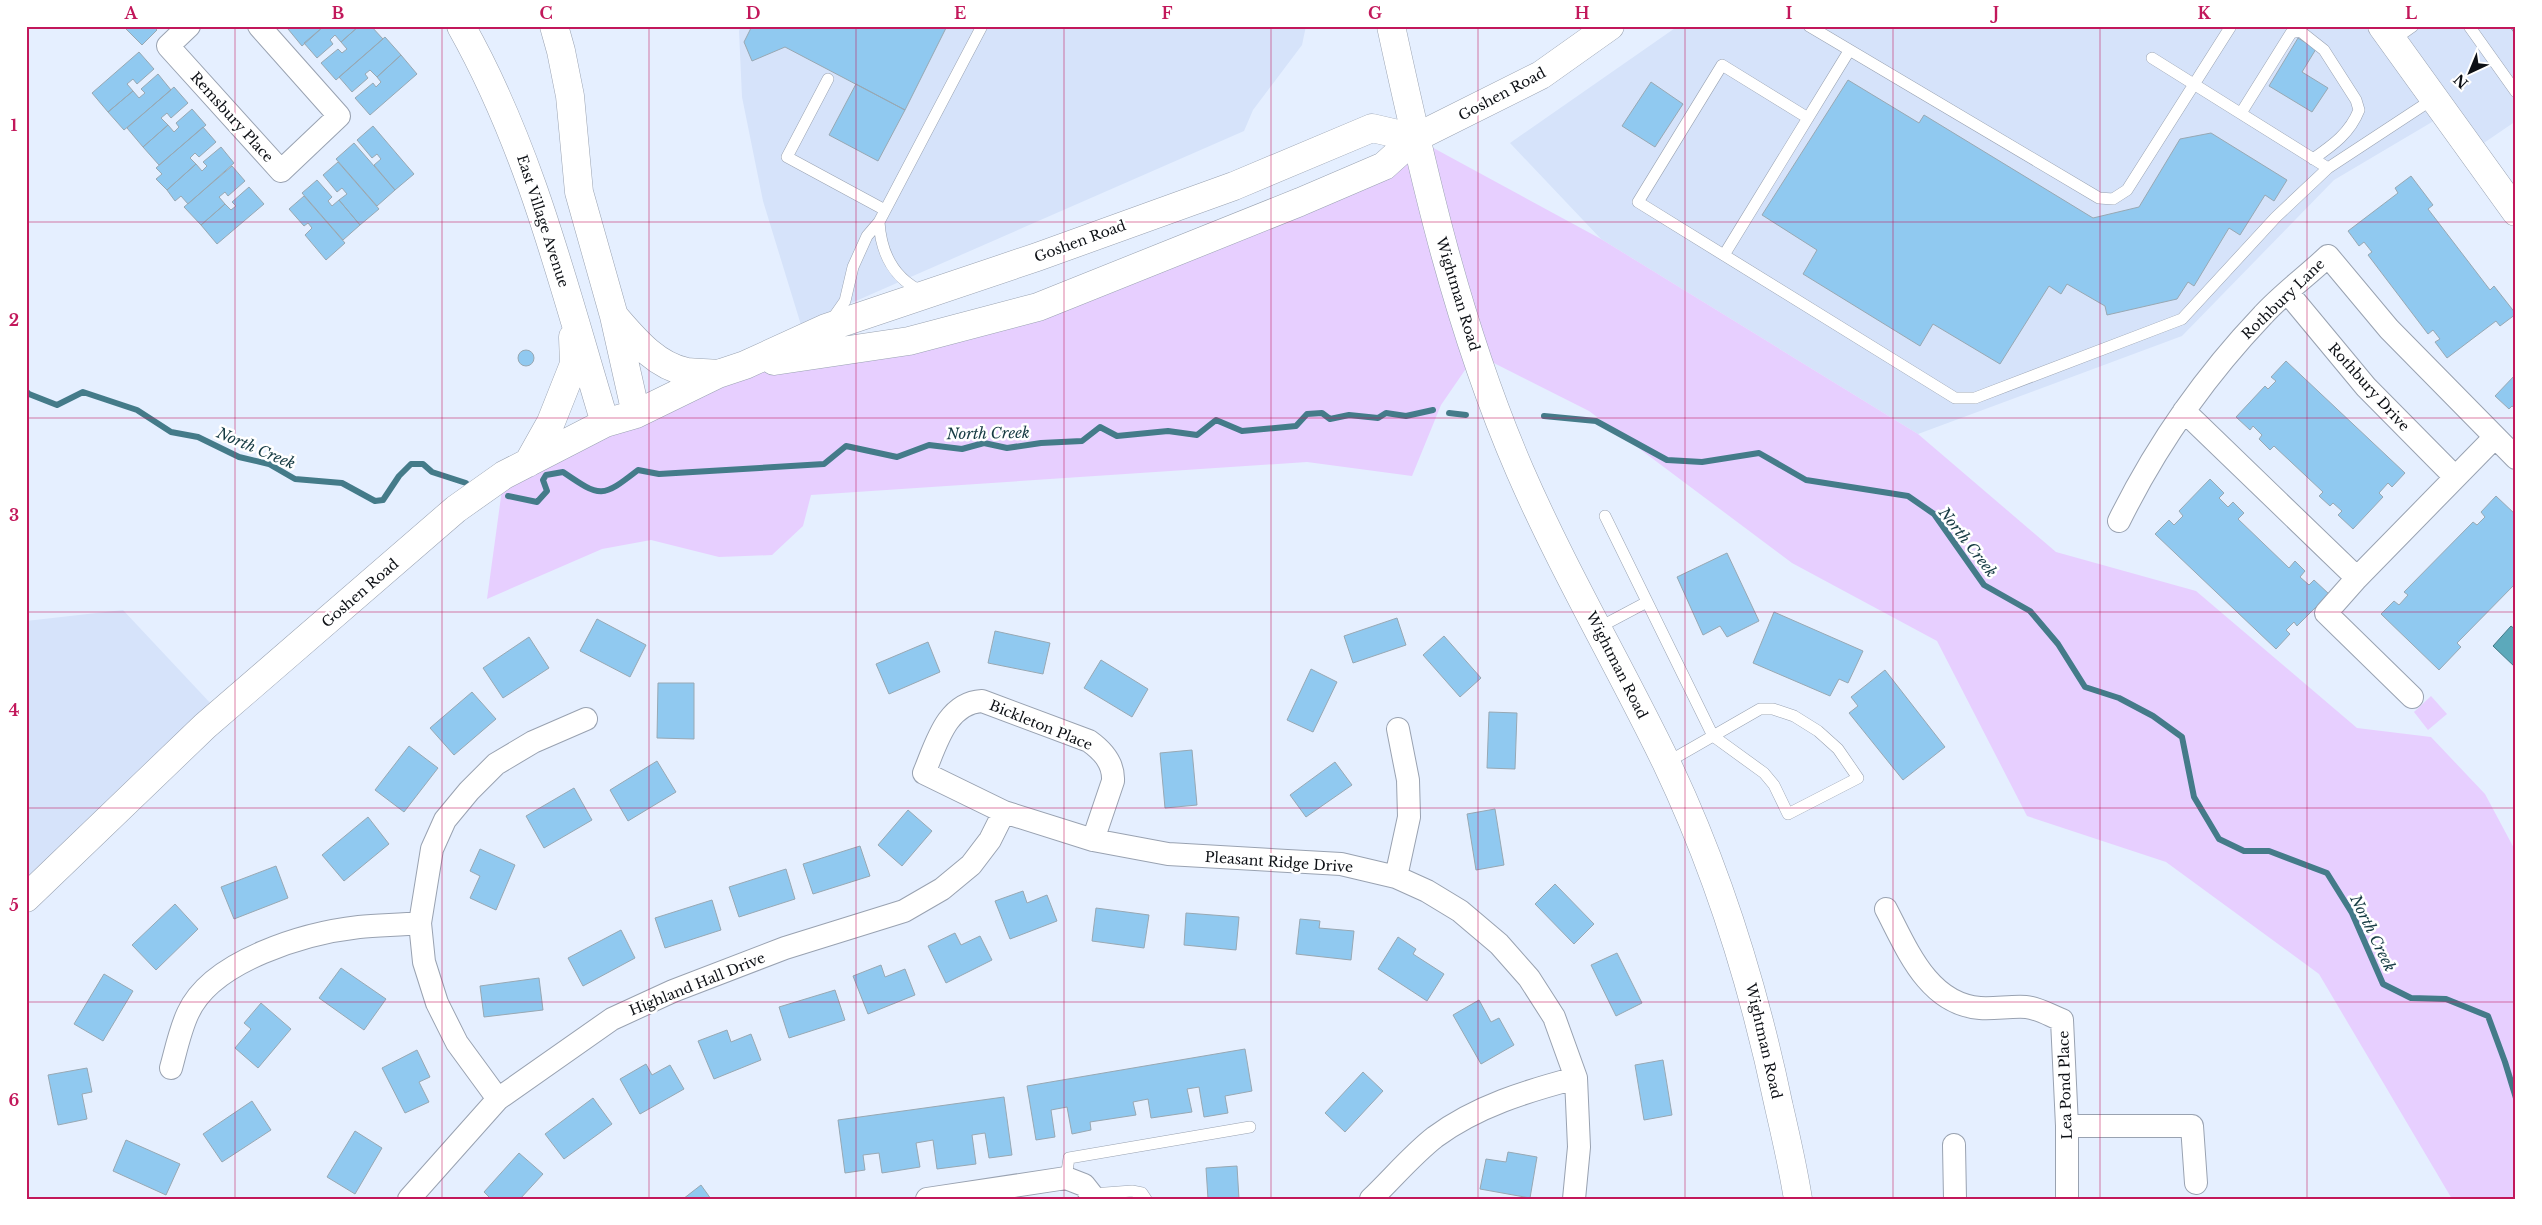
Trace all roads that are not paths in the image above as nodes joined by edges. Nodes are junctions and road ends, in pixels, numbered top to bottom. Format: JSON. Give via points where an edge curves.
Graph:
{"nodes":[{"id":1,"x":188,"y":26,"type":"edge"},
{"id":2,"x":259,"y":26,"type":"edge"},
{"id":3,"x":461,"y":26,"type":"edge"},
{"id":4,"x":554,"y":26,"type":"edge"},
{"id":5,"x":982,"y":26,"type":"edge"},
{"id":6,"x":1392,"y":26,"type":"edge"},
{"id":7,"x":1610,"y":26,"type":"edge"},
{"id":8,"x":1809,"y":26,"type":"edge"},
{"id":9,"x":2231,"y":26,"type":"edge"},
{"id":10,"x":2469,"y":26,"type":"edge"},
{"id":11,"x":2396,"y":31,"type":"edge"},
{"id":12,"x":1849,"y":51,"type":"junction"},
{"id":13,"x":2152,"y":58,"type":"dead end"},
{"id":14,"x":828,"y":79,"type":"dead end"},
{"id":15,"x":2194,"y":84,"type":"junction"},
{"id":16,"x":2516,"y":92,"type":"edge"},
{"id":17,"x":2433,"y":99,"type":"junction"},
{"id":18,"x":2241,"y":113,"type":"junction"},
{"id":19,"x":1808,"y":118,"type":"junction"},
{"id":20,"x":1415,"y":138,"type":"junction"},
{"id":21,"x":2313,"y":159,"type":"junction"},
{"id":22,"x":2328,"y":168,"type":"junction"},
{"id":23,"x":885,"y":210,"type":"junction"},
{"id":24,"x":2516,"y":212,"type":"edge"},
{"id":25,"x":879,"y":222,"type":"junction"},
{"id":26,"x":1724,"y":255,"type":"junction"},
{"id":27,"x":2288,"y":293,"type":"junction"},
{"id":28,"x":927,"y":294,"type":"junction"},
{"id":29,"x":573,"y":316,"type":"junction"},
{"id":30,"x":614,"y":316,"type":"junction"},
{"id":31,"x":826,"y":328,"type":"junction"},
{"id":32,"x":745,"y":365,"type":"junction"},
{"id":33,"x":718,"y":374,"type":"junction"},
{"id":34,"x":2184,"y":411,"type":"junction"},
{"id":35,"x":636,"y":414,"type":"junction"},
{"id":36,"x":605,"y":423,"type":"junction"},
{"id":37,"x":2494,"y":438,"type":"junction"},
{"id":38,"x":2516,"y":458,"type":"edge"},
{"id":39,"x":528,"y":463,"type":"junction"},
{"id":40,"x":2455,"y":476,"type":"junction"},
{"id":41,"x":1605,"y":516,"type":"dead end"},
{"id":42,"x":2118,"y":521,"type":"dead end"},
{"id":43,"x":2357,"y":578,"type":"junction"},
{"id":44,"x":1647,"y":602,"type":"junction"},
{"id":45,"x":1598,"y":628,"type":"junction"},
{"id":46,"x":2412,"y":697,"type":"dead end"},
{"id":47,"x":586,"y":719,"type":"dead end"},
{"id":48,"x":1398,"y":730,"type":"dead end"},
{"id":49,"x":1713,"y":736,"type":"junction"},
{"id":50,"x":1666,"y":763,"type":"junction"},
{"id":51,"x":924,"y":773,"type":"joint"},
{"id":52,"x":1004,"y":812,"type":"junction"},
{"id":53,"x":1093,"y":840,"type":"junction"},
{"id":54,"x":1396,"y":877,"type":"junction"},
{"id":55,"x":26,"y":898,"type":"edge"},
{"id":56,"x":1886,"y":910,"type":"dead end"},
{"id":57,"x":420,"y":923,"type":"junction"},
{"id":58,"x":171,"y":1068,"type":"dead end"},
{"id":59,"x":1576,"y":1078,"type":"junction"},
{"id":60,"x":498,"y":1099,"type":"junction"},
{"id":61,"x":2067,"y":1126,"type":"junction"},
{"id":62,"x":1250,"y":1127,"type":"dead end"},
{"id":63,"x":1954,"y":1145,"type":"dead end"},
{"id":64,"x":1066,"y":1178,"type":"junction"},
{"id":65,"x":2196,"y":1182,"type":"dead end"},
{"id":66,"x":1094,"y":1197,"type":"edge"},
{"id":67,"x":409,"y":1199,"type":"edge"},
{"id":68,"x":927,"y":1199,"type":"edge"},
{"id":69,"x":1146,"y":1199,"type":"edge"},
{"id":70,"x":1371,"y":1199,"type":"edge"},
{"id":71,"x":1574,"y":1199,"type":"edge"},
{"id":72,"x":1798,"y":1199,"type":"edge"},
{"id":73,"x":1955,"y":1199,"type":"edge"},
{"id":74,"x":2067,"y":1199,"type":"edge"}],
"edges":[{"from":1,"to":2,"type":"street","name":"Remsbury Place","via":[[168,46],[280,171],[339,116]]},
{"from":3,"to":29,"type":"street","name":"East Village Avenue","via":[[483,65],[514,134],[533,184]]},
{"from":4,"to":30,"type":"street","via":[[570,96],[578,192]]},
{"from":5,"to":23,"type":"lane"},
{"from":6,"to":20,"type":"street","name":"Wightman Road"},
{"from":7,"to":20,"type":"street","name":"Goshen Road","via":[[1541,75]]},
{"from":8,"to":12,"type":"lane"},
{"from":9,"to":15,"type":"lane"},
{"from":10,"to":16,"type":"lane"},
{"from":11,"to":17,"type":"street"},
{"from":12,"to":15,"type":"lane","via":[[2099,198],[2113,199],[2127,190]]},
{"from":12,"to":19,"type":"lane"},
{"from":13,"to":15,"type":"lane"},
{"from":14,"to":23,"type":"lane","via":[[787,157]]},
{"from":15,"to":18,"type":"lane"},
{"from":17,"to":22,"type":"lane"},
{"from":17,"to":24,"type":"street"},
{"from":18,"to":21,"type":"lane"},
{"from":18,"to":21,"type":"lane","via":[[2291,33],[2300,31],[2324,50],[2359,110],[2336,143]]},
{"from":19,"to":26,"type":"lane"},
{"from":19,"to":26,"type":"lane","via":[[1722,66],[1638,202]]},
{"from":20,"to":28,"type":"street","name":"Goshen Road","via":[[1372,128],[1234,186]]},
{"from":20,"to":32,"type":"street","name":"Goshen Road","via":[[1384,166],[1038,307],[909,341]]},
{"from":20,"to":45,"type":"street","name":"Wightman Road","via":[[1455,292],[1496,411],[1521,472]]},
{"from":21,"to":22,"type":"lane"},
{"from":22,"to":26,"type":"lane","via":[[2276,217],[2182,319],[1975,398],[1955,398]]},
{"from":23,"to":25,"type":"lane"},
{"from":25,"to":28,"type":"lane","via":[[880,241],[894,270],[907,285]]},
{"from":25,"to":31,"type":"lane","via":[[867,236],[853,267],[845,301]]},
{"from":27,"to":34,"type":"street","name":"Rothbury Lane","via":[[2264,313],[2238,342]]},
{"from":27,"to":37,"type":"street","name":"Rothbury Lane","via":[[2328,256],[2389,329]]},
{"from":27,"to":40,"type":"street","name":"Rothbury Drive","via":[[2366,387]]},
{"from":28,"to":31,"type":"street","name":"Goshen Road"},
{"from":29,"to":36,"type":"street","name":"East Village Avenue"},
{"from":29,"to":39,"type":"street","via":[[574,364],[551,422]]},
{"from":30,"to":33,"type":"street","via":[[638,344],[657,359],[684,371]]},
{"from":30,"to":35,"type":"street"},
{"from":31,"to":32,"type":"street","name":"Goshen Road"},
{"from":32,"to":33,"type":"street","name":"Goshen Road"},
{"from":33,"to":35,"type":"street","name":"Goshen Road"},
{"from":34,"to":42,"type":"street","name":"Rothbury Lane","via":[[2141,477]]},
{"from":34,"to":43,"type":"street"},
{"from":35,"to":36,"type":"street","name":"Goshen Road"},
{"from":36,"to":39,"type":"street","name":"Goshen Road"},
{"from":37,"to":38,"type":"street","name":"Rothbury Lane"},
{"from":37,"to":40,"type":"street"},
{"from":39,"to":55,"type":"street","name":"Goshen Road","via":[[504,475],[456,509],[204,726]]},
{"from":40,"to":43,"type":"street"},
{"from":41,"to":44,"type":"lane"},
{"from":43,"to":46,"type":"street","via":[[2326,613]]},
{"from":44,"to":45,"type":"lane"},
{"from":44,"to":49,"type":"lane"},
{"from":45,"to":50,"type":"street","name":"Wightman Road"},
{"from":47,"to":57,"type":"street","via":[[533,742],[496,764],[445,820],[432,850]]},
{"from":48,"to":54,"type":"street","via":[[1408,780],[1409,817]]},
{"from":49,"to":49,"type":"lane","via":[[1760,709],[1774,709],[1794,716],[1818,731],[1838,749],[1858,778],[1788,814],[1774,785],[1764,773]]},
{"from":49,"to":50,"type":"lane"},
{"from":50,"to":72,"type":"street","name":"Wightman Road","via":[[1702,843],[1746,966]]},
{"from":51,"to":52,"type":"street","name":"Pleasant Ridge Drive"},
{"from":51,"to":53,"type":"street","name":"Bickleton Place","via":[[944,726],[961,708],[972,702],[982,701],[1089,741],[1107,757],[1114,772]]},
{"from":52,"to":53,"type":"street","name":"Pleasant Ridge Drive"},
{"from":52,"to":60,"type":"street","name":"Highland Hall Drive","via":[[990,840],[971,865],[942,889],[904,911],[785,948],[673,991],[612,1020]]},
{"from":53,"to":54,"type":"street","name":"Pleasant Ridge Drive","via":[[1168,854],[1341,864]]},
{"from":54,"to":59,"type":"street","name":"Pleasant Ridge Drive","via":[[1460,911],[1499,944],[1529,978],[1554,1017]]},
{"from":56,"to":61,"type":"street","name":"Lea Pond Place","via":[[1918,968],[1936,990],[1961,1004],[1979,1008],[2028,1007],[2062,1020]]},
{"from":57,"to":58,"type":"street","via":[[358,927],[305,938],[266,951],[228,972],[207,988],[188,1012]]},
{"from":57,"to":60,"type":"street","via":[[424,962],[437,1003],[456,1043]]},
{"from":59,"to":70,"type":"street","via":[[1516,1094],[1463,1119],[1434,1138]]},
{"from":59,"to":71,"type":"street","name":"Pleasant Ridge Drive","via":[[1580,1147]]},
{"from":60,"to":67,"type":"street","name":"Highland Hall Drive"},
{"from":61,"to":65,"type":"street","via":[[2192,1126]]},
{"from":61,"to":74,"type":"street","name":"Lea Pond Place"},
{"from":62,"to":64,"type":"lane","via":[[1069,1158]]},
{"from":63,"to":73,"type":"street"},
{"from":64,"to":66,"type":"street","via":[[1084,1185]]},
{"from":64,"to":68,"type":"street"},
{"from":66,"to":69,"type":"lane","via":[[1132,1191],[1142,1193]]}]}
